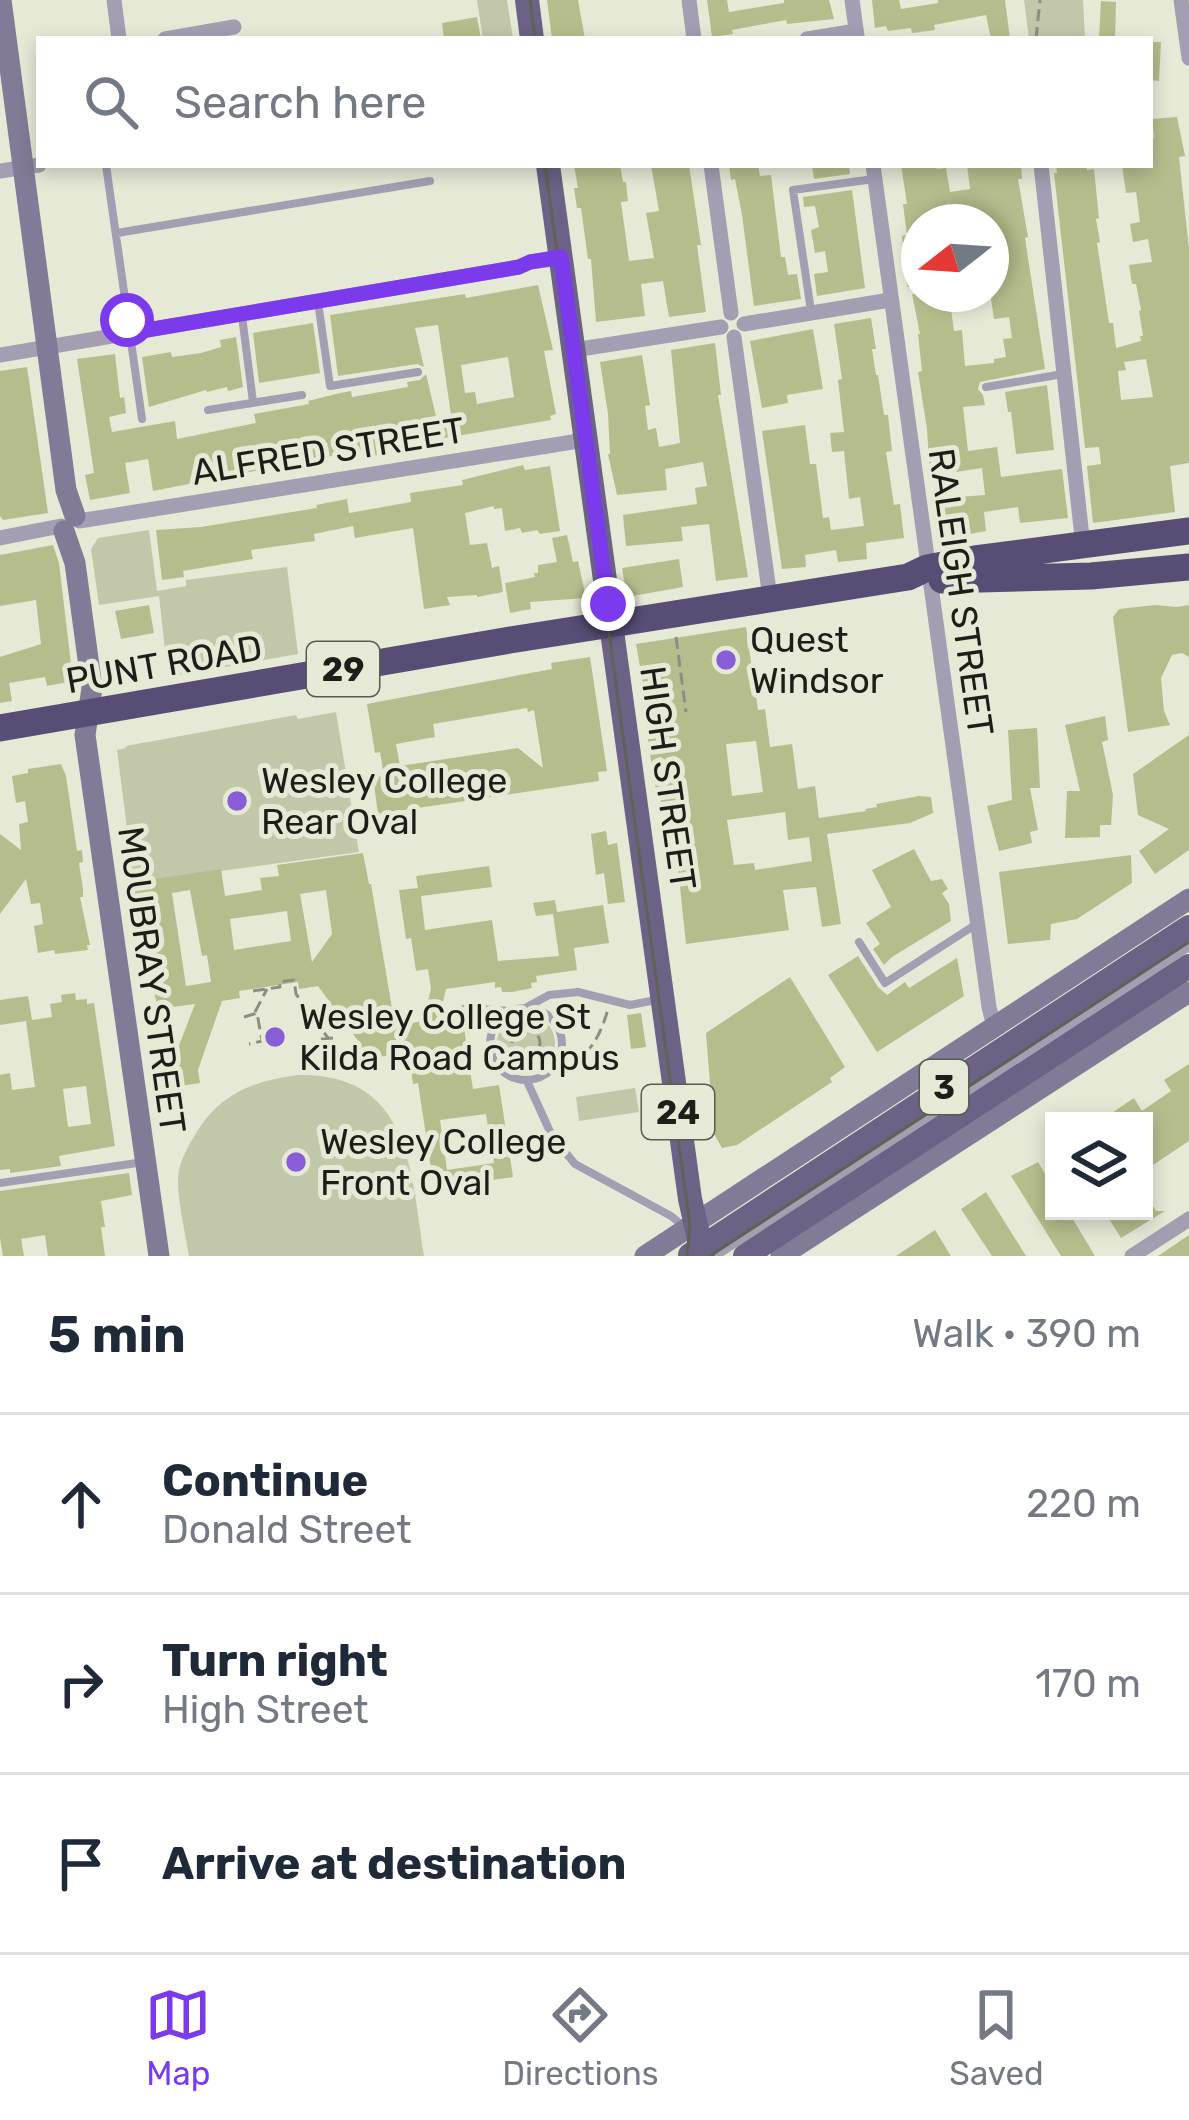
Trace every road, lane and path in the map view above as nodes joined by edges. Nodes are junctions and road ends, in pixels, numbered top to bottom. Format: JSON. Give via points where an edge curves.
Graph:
{"nodes":[{"id":1,"x":1,"y":0,"type":"edge"},
{"id":2,"x":114,"y":0,"type":"edge"},
{"id":3,"x":527,"y":0,"type":"edge"},
{"id":4,"x":689,"y":0,"type":"edge"},
{"id":5,"x":852,"y":0,"type":"edge"},
{"id":6,"x":1040,"y":0,"type":"edge"},
{"id":7,"x":1181,"y":0,"type":"edge"},
{"id":8,"x":234,"y":27,"type":"dead end"},
{"id":9,"x":857,"y":35,"type":"edge"},
{"id":10,"x":119,"y":36,"type":"edge"},
{"id":11,"x":182,"y":36,"type":"edge"},
{"id":12,"x":532,"y":36,"type":"edge"},
{"id":13,"x":694,"y":36,"type":"edge"},
{"id":14,"x":1036,"y":36,"type":"edge"},
{"id":15,"x":1189,"y":58,"type":"edge"},
{"id":16,"x":20,"y":168,"type":"edge"},
{"id":17,"x":106,"y":168,"type":"edge"},
{"id":18,"x":548,"y":168,"type":"edge"},
{"id":19,"x":711,"y":168,"type":"edge"},
{"id":20,"x":1041,"y":168,"type":"edge"},
{"id":21,"x":874,"y":172,"type":"edge"},
{"id":22,"x":430,"y":181,"type":"dead end"},
{"id":23,"x":117,"y":233,"type":"junction"},
{"id":24,"x":561,"y":257,"type":"junction"},
{"id":25,"x":890,"y":300,"type":"junction"},
{"id":26,"x":317,"y":301,"type":"junction"},
{"id":27,"x":811,"y":313,"type":"junction"},
{"id":28,"x":241,"y":315,"type":"junction"},
{"id":29,"x":733,"y":325,"type":"junction"},
{"id":30,"x":129,"y":333,"type":"junction"},
{"id":31,"x":46,"y":347,"type":"junction"},
{"id":32,"x":574,"y":350,"type":"junction"},
{"id":33,"x":0,"y":355,"type":"edge"},
{"id":34,"x":418,"y":372,"type":"dead end"},
{"id":35,"x":1064,"y":374,"type":"junction"},
{"id":36,"x":986,"y":387,"type":"dead end"},
{"id":37,"x":302,"y":395,"type":"dead end"},
{"id":38,"x":253,"y":403,"type":"junction"},
{"id":39,"x":208,"y":410,"type":"dead end"},
{"id":40,"x":142,"y":418,"type":"dead end"},
{"id":41,"x":585,"y":440,"type":"junction"},
{"id":42,"x":70,"y":524,"type":"junction"},
{"id":43,"x":1189,"y":531,"type":"edge"},
{"id":44,"x":0,"y":538,"type":"edge"},
{"id":45,"x":1083,"y":546,"type":"junction"},
{"id":46,"x":1189,"y":567,"type":"edge"},
{"id":47,"x":921,"y":575,"type":"junction"},
{"id":48,"x":770,"y":598,"type":"junction"},
{"id":49,"x":673,"y":614,"type":"junction"},
{"id":50,"x":610,"y":624,"type":"junction"},
{"id":51,"x":686,"y":712,"type":"dead end"},
{"id":52,"x":88,"y":713,"type":"junction"},
{"id":53,"x":0,"y":728,"type":"edge"},
{"id":54,"x":1189,"y":899,"type":"edge"},
{"id":55,"x":977,"y":925,"type":"junction"},
{"id":56,"x":1189,"y":927,"type":"edge"},
{"id":57,"x":859,"y":941,"type":"dead end"},
{"id":58,"x":1189,"y":947,"type":"edge"},
{"id":59,"x":1189,"y":966,"type":"edge"},
{"id":60,"x":267,"y":989,"type":"junction"},
{"id":61,"x":254,"y":991,"type":"dead end"},
{"id":62,"x":1189,"y":992,"type":"edge"},
{"id":63,"x":1043,"y":994,"type":"junction"},
{"id":64,"x":662,"y":1000,"type":"junction"},
{"id":65,"x":610,"y":1001,"type":"junction"},
{"id":66,"x":523,"y":1008,"type":"junction"},
{"id":67,"x":510,"y":1011,"type":"junction"},
{"id":68,"x":453,"y":1013,"type":"dead end"},
{"id":69,"x":254,"y":1014,"type":"junction"},
{"id":70,"x":244,"y":1017,"type":"dead end"},
{"id":71,"x":1041,"y":1024,"type":"junction"},
{"id":72,"x":994,"y":1027,"type":"junction"},
{"id":73,"x":524,"y":1029,"type":"junction"},
{"id":74,"x":328,"y":1038,"type":"dead end"},
{"id":75,"x":249,"y":1044,"type":"dead end"},
{"id":76,"x":528,"y":1057,"type":"junction"},
{"id":77,"x":553,"y":1069,"type":"junction"},
{"id":78,"x":529,"y":1081,"type":"junction"},
{"id":79,"x":145,"y":1161,"type":"junction"},
{"id":80,"x":0,"y":1183,"type":"edge"},
{"id":81,"x":1189,"y":1219,"type":"edge"},
{"id":82,"x":698,"y":1245,"type":"edge"},
{"id":83,"x":159,"y":1256,"type":"edge"},
{"id":84,"x":645,"y":1256,"type":"edge"},
{"id":85,"x":745,"y":1256,"type":"edge"},
{"id":86,"x":782,"y":1256,"type":"edge"},
{"id":87,"x":1132,"y":1256,"type":"edge"}],
"edges":[{"from":1,"to":16,"type":"street"},
{"from":2,"to":10,"type":"street"},
{"from":3,"to":12,"type":"main road"},
{"from":4,"to":13,"type":"street"},
{"from":5,"to":9,"type":"street"},
{"from":6,"to":14,"type":"path"},
{"from":7,"to":15,"type":"street"},
{"from":8,"to":11,"type":"street"},
{"from":16,"to":31,"type":"street"},
{"from":17,"to":23,"type":"lane"},
{"from":18,"to":24,"type":"main road","name":"HIGH STREET","number":"24"},
{"from":19,"to":29,"type":"street"},
{"from":20,"to":35,"type":"street"},
{"from":21,"to":25,"type":"street","name":"RALEIGH STREET"},
{"from":21,"to":27,"type":"lane","via":[[793,190]]},
{"from":22,"to":23,"type":"lane"},
{"from":23,"to":30,"type":"lane"},
{"from":24,"to":26,"type":"street"},
{"from":24,"to":32,"type":"main road","name":"HIGH STREET","number":"24"},
{"from":25,"to":27,"type":"street"},
{"from":25,"to":47,"type":"street","name":"RALEIGH STREET"},
{"from":26,"to":28,"type":"street"},
{"from":26,"to":34,"type":"lane","via":[[330,386]]},
{"from":27,"to":29,"type":"street"},
{"from":28,"to":30,"type":"street"},
{"from":28,"to":38,"type":"lane"},
{"from":29,"to":32,"type":"street"},
{"from":29,"to":48,"type":"street"},
{"from":30,"to":31,"type":"street"},
{"from":30,"to":40,"type":"lane"},
{"from":31,"to":33,"type":"street"},
{"from":31,"to":42,"type":"street"},
{"from":32,"to":41,"type":"main road","name":"HIGH STREET","number":"24"},
{"from":35,"to":36,"type":"lane"},
{"from":35,"to":45,"type":"street"},
{"from":37,"to":38,"type":"lane"},
{"from":38,"to":39,"type":"lane"},
{"from":41,"to":42,"type":"street","name":"ALFRED STREET"},
{"from":41,"to":50,"type":"main road","name":"HIGH STREET","number":"24"},
{"from":42,"to":44,"type":"street","name":"ALFRED STREET"},
{"from":42,"to":52,"type":"street","name":"MOUBRAY STREET","via":[[92,688]]},
{"from":43,"to":45,"type":"highway","name":"PUNT ROAD","number":"29"},
{"from":45,"to":47,"type":"highway","name":"PUNT ROAD","number":"29"},
{"from":46,"to":47,"type":"highway","name":"PUNT ROAD","number":"29"},
{"from":47,"to":48,"type":"highway","name":"PUNT ROAD","number":"29"},
{"from":47,"to":55,"type":"street","name":"RALEIGH STREET"},
{"from":48,"to":49,"type":"highway","name":"PUNT ROAD","number":"29"},
{"from":49,"to":50,"type":"highway","name":"PUNT ROAD","number":"29"},
{"from":49,"to":51,"type":"path"},
{"from":50,"to":52,"type":"highway","name":"PUNT ROAD","number":"29"},
{"from":50,"to":64,"type":"main road","name":"HIGH STREET","number":"24"},
{"from":52,"to":53,"type":"highway","name":"PUNT ROAD","number":"29"},
{"from":52,"to":79,"type":"street","name":"MOUBRAY STREET"},
{"from":54,"to":63,"type":"street"},
{"from":55,"to":57,"type":"lane","via":[[885,983]]},
{"from":55,"to":72,"type":"street","name":"RALEIGH STREET"},
{"from":56,"to":71,"type":"main road","number":"3"},
{"from":58,"to":82,"type":"lane"},
{"from":59,"to":85,"type":"main road","number":"3"},
{"from":60,"to":61,"type":"path"},
{"from":60,"to":69,"type":"path"},
{"from":60,"to":74,"type":"path","via":[[294,980]]},
{"from":62,"to":86,"type":"street"},
{"from":63,"to":71,"type":"main road"},
{"from":63,"to":72,"type":"street"},
{"from":64,"to":65,"type":"lane"},
{"from":64,"to":82,"type":"main road","name":"HIGH STREET","number":"24"},
{"from":65,"to":66,"type":"lane","via":[[578,992]]},
{"from":65,"to":77,"type":"path","via":[[592,1046],[574,1064]]},
{"from":66,"to":67,"type":"lane"},
{"from":66,"to":73,"type":"path"},
{"from":66,"to":77,"type":"lane","via":[[556,1024],[562,1047]]},
{"from":67,"to":68,"type":"lane"},
{"from":67,"to":78,"type":"lane","via":[[493,1028],[490,1053],[504,1073]]},
{"from":69,"to":70,"type":"path"},
{"from":69,"to":75,"type":"path","via":[[262,1042]]},
{"from":71,"to":82,"type":"main road","number":"3"},
{"from":72,"to":82,"type":"street"},
{"from":73,"to":76,"type":"path","via":[[540,1042]]},
{"from":73,"to":76,"type":"path","via":[[512,1046]]},
{"from":76,"to":78,"type":"path"},
{"from":77,"to":78,"type":"lane"},
{"from":78,"to":82,"type":"lane","via":[[552,1136],[575,1164],[670,1216]]},
{"from":79,"to":80,"type":"lane"},
{"from":79,"to":83,"type":"street","name":"MOUBRAY STREET"},
{"from":81,"to":87,"type":"street"},
{"from":82,"to":84,"type":"street"}]}
